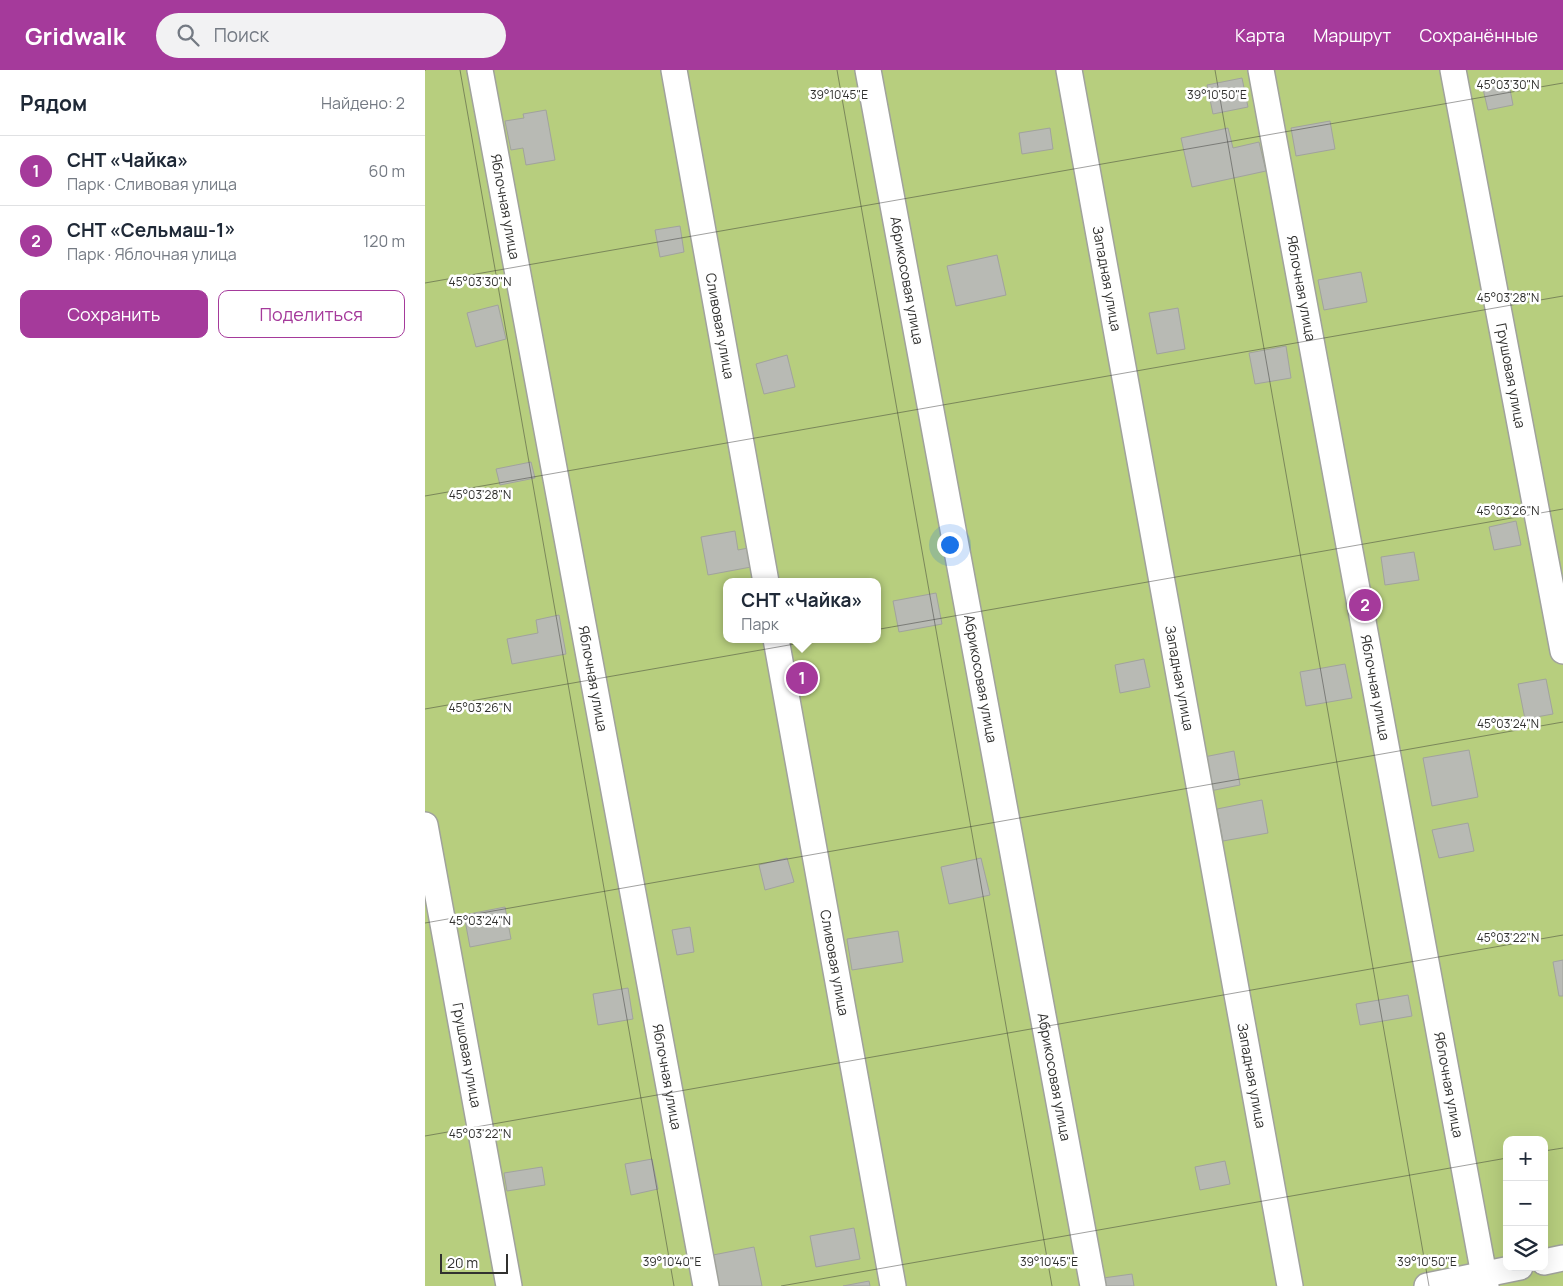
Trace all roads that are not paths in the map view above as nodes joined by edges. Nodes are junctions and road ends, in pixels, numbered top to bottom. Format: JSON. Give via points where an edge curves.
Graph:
{"nodes":[{"id":1,"x":480,"y":70,"type":"edge"},
{"id":2,"x":674,"y":70,"type":"edge"},
{"id":3,"x":868,"y":70,"type":"edge"},
{"id":4,"x":1069,"y":70,"type":"edge"},
{"id":5,"x":1261,"y":70,"type":"edge"},
{"id":6,"x":1453,"y":70,"type":"edge"},
{"id":7,"x":765,"y":578,"type":"edge"},
{"id":8,"x":777,"y":643,"type":"edge"},
{"id":9,"x":1563,"y":651,"type":"edge"},
{"id":10,"x":425,"y":825,"type":"edge"},
{"id":11,"x":1563,"y":1258,"type":"edge"},
{"id":12,"x":1548,"y":1261,"type":"edge"},
{"id":13,"x":1509,"y":1271,"type":"edge"},
{"id":14,"x":1485,"y":1280,"type":"edge"},
{"id":15,"x":509,"y":1286,"type":"edge"},
{"id":16,"x":705,"y":1286,"type":"edge"},
{"id":17,"x":893,"y":1286,"type":"edge"},
{"id":18,"x":1093,"y":1286,"type":"edge"},
{"id":19,"x":1290,"y":1286,"type":"edge"},
{"id":20,"x":1427,"y":1286,"type":"edge"}],
"edges":[{"from":1,"to":16,"type":"street","name":"Яблочная улица"},
{"from":2,"to":7,"type":"street","name":"Сливовая улица"},
{"from":3,"to":18,"type":"street","name":"Абрикосовая улица"},
{"from":4,"to":19,"type":"street","name":"Западная улица"},
{"from":5,"to":14,"type":"street","name":"Яблочная улица"},
{"from":6,"to":9,"type":"street","name":"Грушовая улица"},
{"from":8,"to":17,"type":"street","name":"Сливовая улица"},
{"from":10,"to":15,"type":"street","name":"Грушовая улица"},
{"from":11,"to":12,"type":"street"},
{"from":13,"to":14,"type":"street"},
{"from":14,"to":20,"type":"street"}]}
